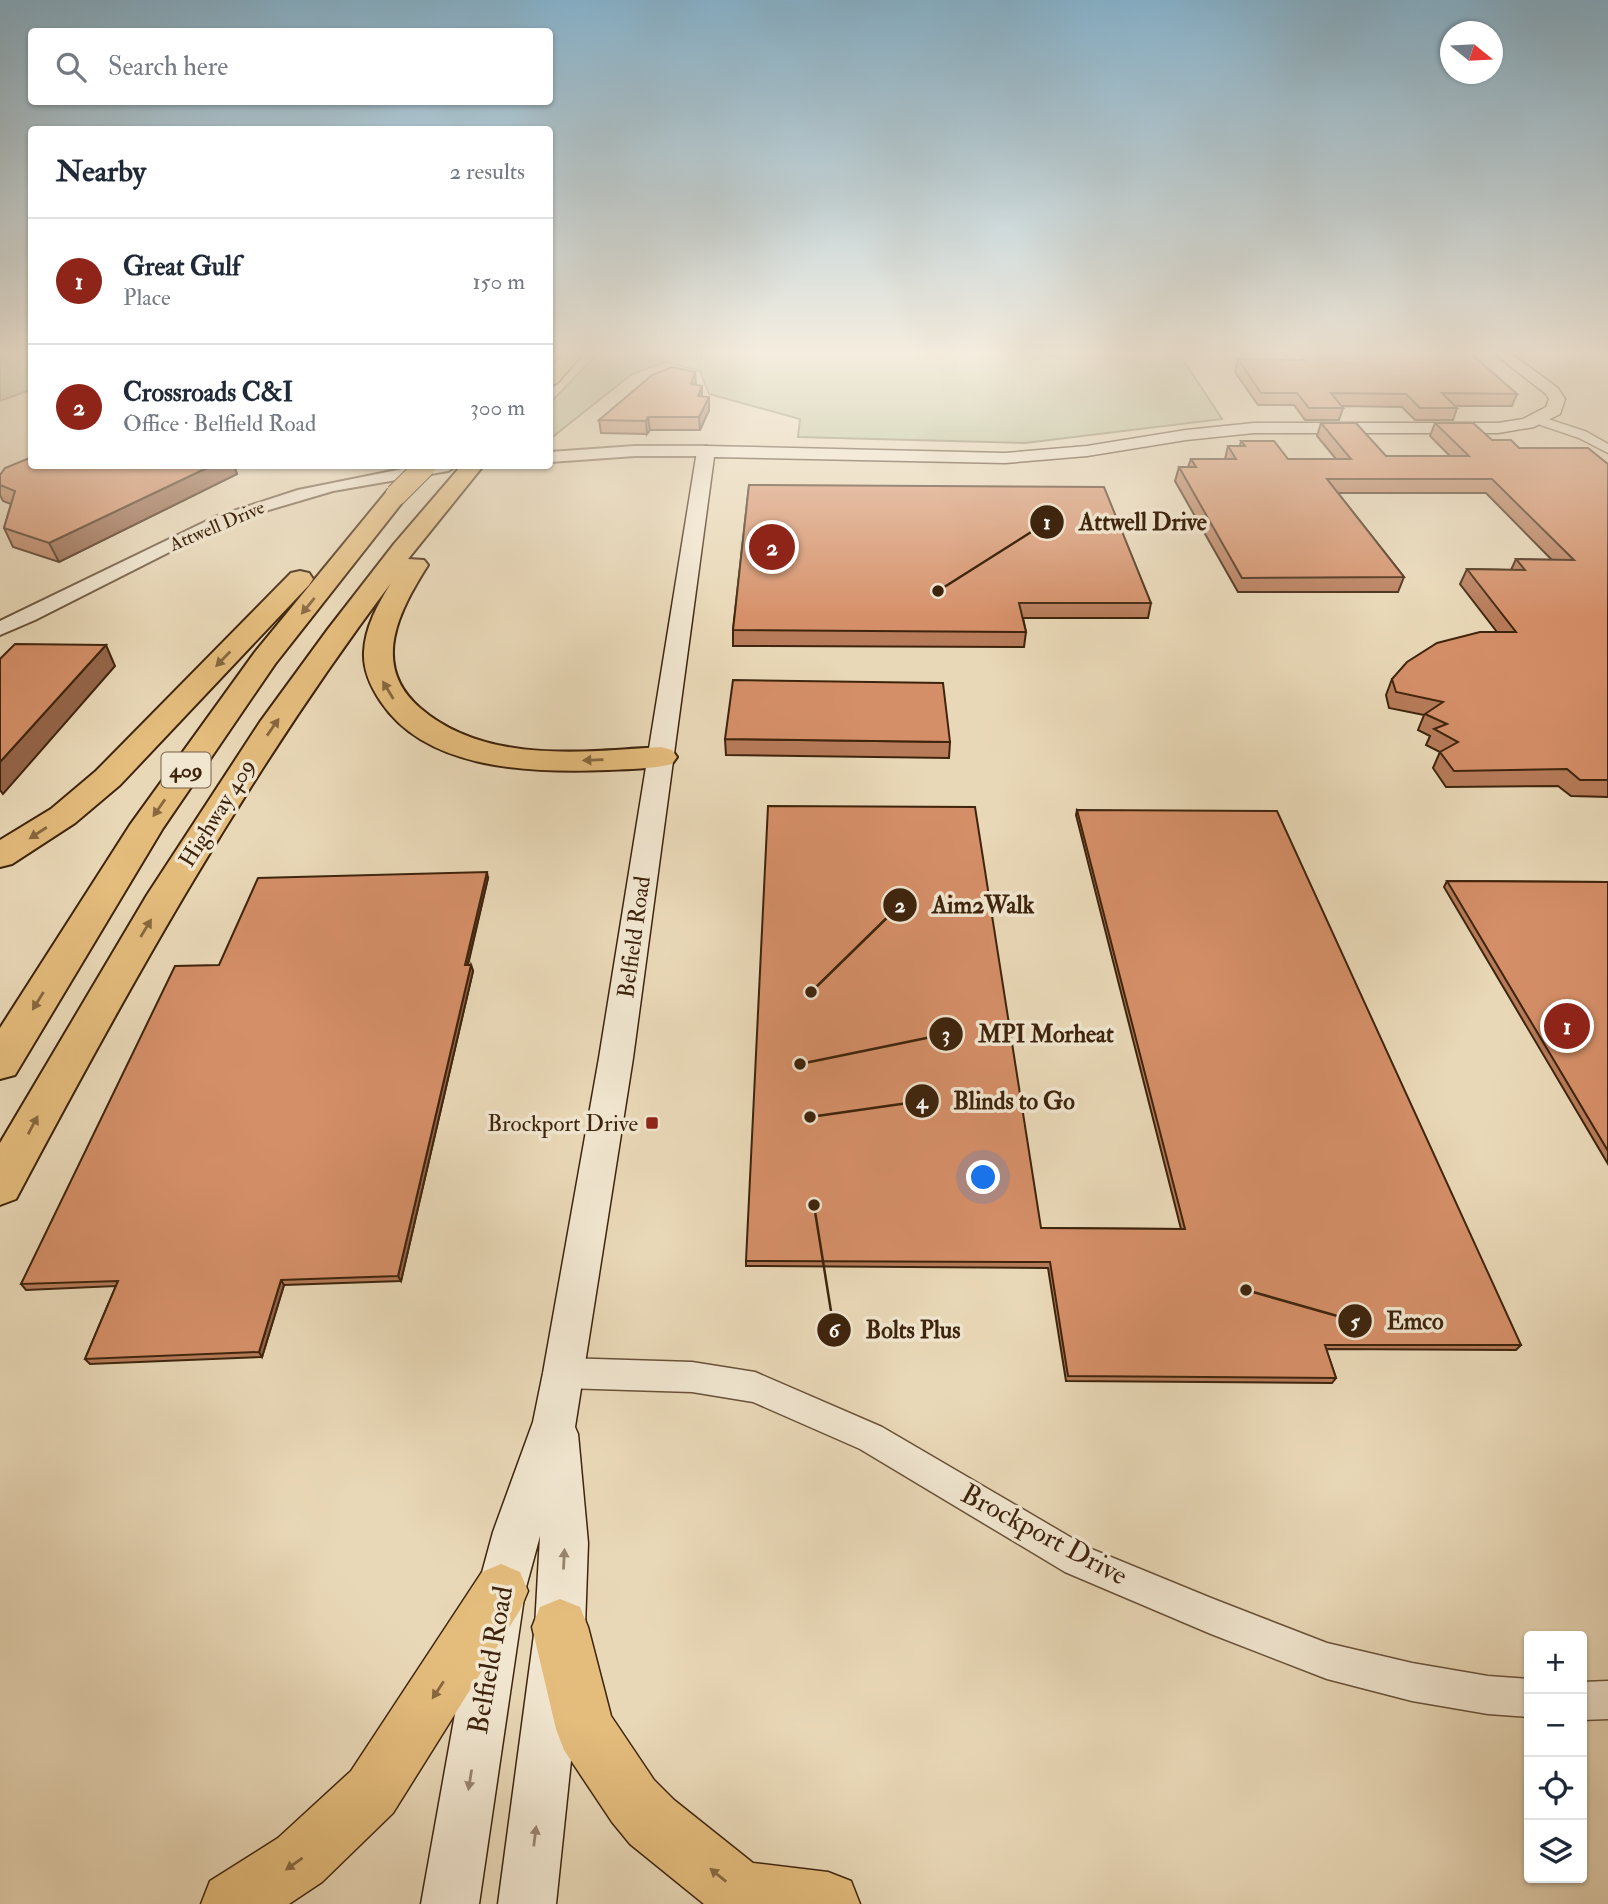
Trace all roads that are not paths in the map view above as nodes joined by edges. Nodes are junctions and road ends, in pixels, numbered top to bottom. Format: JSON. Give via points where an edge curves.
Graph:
{"nodes":[{"id":1,"x":1158,"y":441,"type":"edge"},
{"id":2,"x":706,"y":456,"type":"junction"},
{"id":3,"x":553,"y":457,"type":"edge"},
{"id":4,"x":422,"y":469,"type":"edge"},
{"id":5,"x":461,"y":469,"type":"edge"},
{"id":6,"x":396,"y":495,"type":"junction"},
{"id":7,"x":51,"y":604,"type":"junction"},
{"id":8,"x":0,"y":629,"type":"edge"},
{"id":9,"x":0,"y":640,"type":"edge"},
{"id":10,"x":661,"y":757,"type":"junction"},
{"id":11,"x":0,"y":856,"type":"edge"},
{"id":12,"x":0,"y":1063,"type":"edge"},
{"id":13,"x":0,"y":1185,"type":"edge"},
{"id":14,"x":564,"y":1373,"type":"junction"},
{"id":15,"x":555,"y":1422,"type":"junction"},
{"id":16,"x":501,"y":1591,"type":"junction"},
{"id":17,"x":561,"y":1627,"type":"junction"},
{"id":18,"x":1524,"y":1698,"type":"edge"},
{"id":19,"x":1608,"y":1700,"type":"edge"},
{"id":20,"x":1587,"y":1701,"type":"edge"},
{"id":21,"x":233,"y":1904,"type":"edge"},
{"id":22,"x":450,"y":1904,"type":"edge"},
{"id":23,"x":527,"y":1904,"type":"edge"},
{"id":24,"x":828,"y":1904,"type":"edge"}],
"edges":[{"from":1,"to":2,"type":"main road","via":[[1005,458],[839,456],[792,461]]},
{"from":2,"to":3,"type":"street","via":[[630,460],[597,455]]},
{"from":2,"to":10,"type":"main road","name":"Belfield Road"},
{"from":4,"to":6,"type":"highway","name":"Highway 409","number":"409","bridge":true},
{"from":5,"to":7,"type":"street","name":"Attwell Drive","via":[[381,475],[260,507],[184,538]]},
{"from":10,"to":5,"type":"highway","one_way":true,"via":[[570,761],[493,754],[446,740],[411,720],[391,697],[378,672],[378,647],[386,616],[457,501]]},
{"from":13,"to":5,"type":"highway","name":"Highway 409","number":"409","one_way":true,"via":[[87,1024],[234,783]]},
{"from":6,"to":11,"type":"highway","one_way":true,"via":[[358,520],[108,778],[63,817]]},
{"from":6,"to":12,"type":"highway","name":"Highway 409","number":"409","one_way":true,"via":[[265,658],[147,825]]},
{"from":7,"to":8,"type":"street","name":"Attwell Drive"},
{"from":7,"to":9,"type":"street"},
{"from":10,"to":14,"type":"main road","name":"Belfield Road"},
{"from":14,"to":15,"type":"main road","name":"Belfield Road"},
{"from":14,"to":18,"type":"street","name":"Brockport Drive","via":[[692,1377],[755,1387],[871,1438],[1077,1560],[1211,1616],[1327,1661],[1412,1682]]},
{"from":15,"to":16,"type":"main road","name":"Belfield Road"},
{"from":17,"to":15,"type":"main road","name":"Belfield Road","one_way":true,"via":[[564,1543]]},
{"from":16,"to":21,"type":"main road","one_way":true,"via":[[372,1792],[300,1860]]},
{"from":16,"to":22,"type":"main road","name":"Belfield Road","one_way":true},
{"from":23,"to":17,"type":"main road","name":"Belfield Road","one_way":true},
{"from":24,"to":17,"type":"main road","one_way":true,"via":[[740,1893],[652,1822],[585,1729]]},
{"from":19,"to":20,"type":"street"}]}
